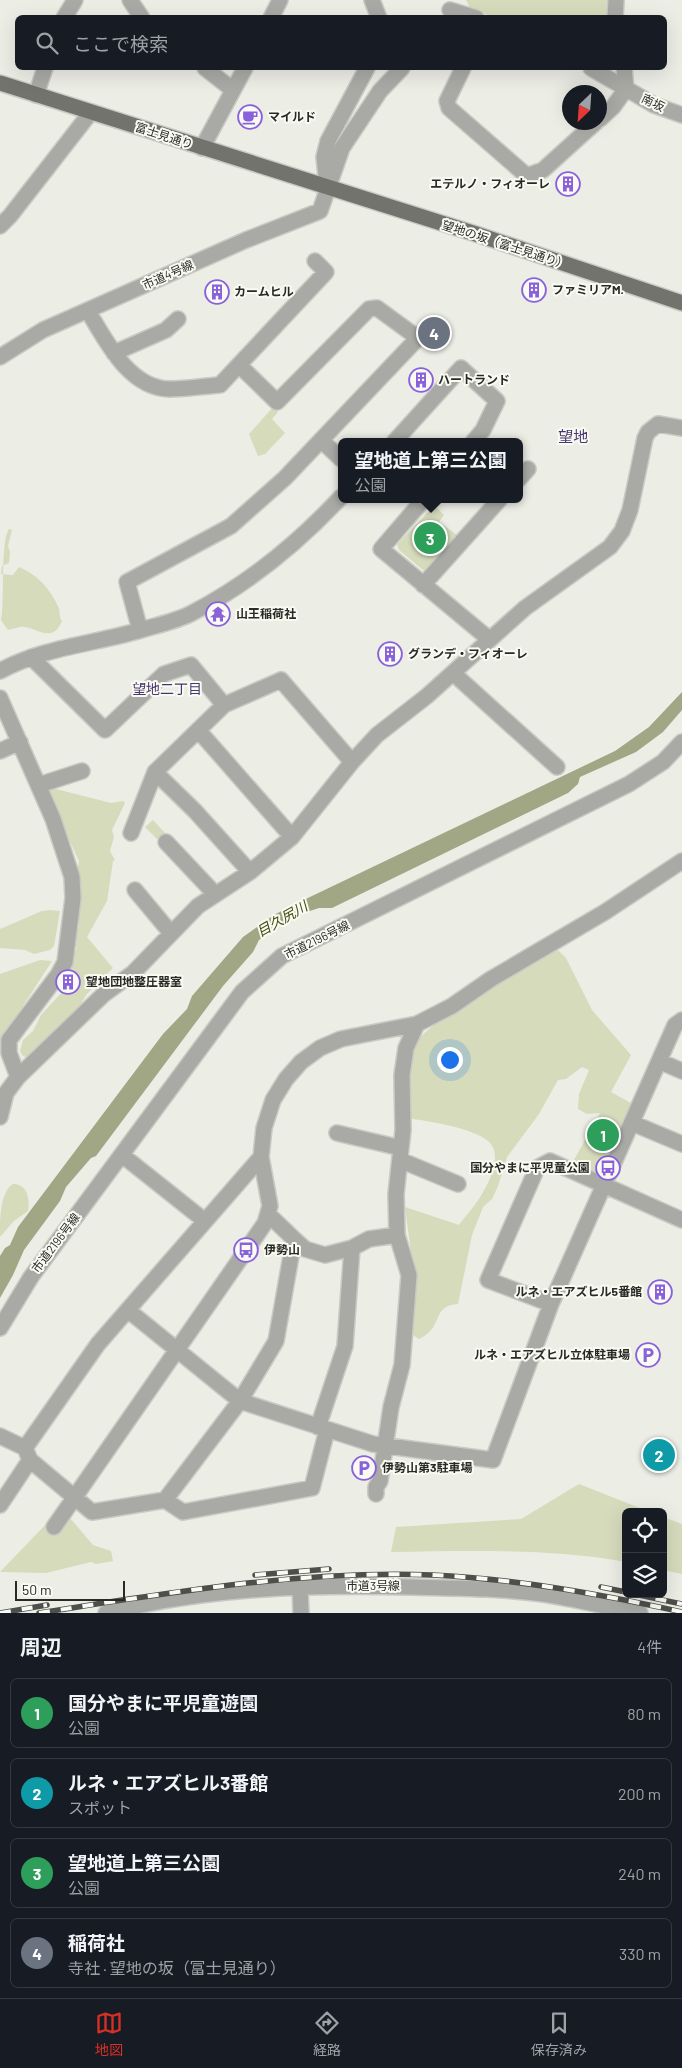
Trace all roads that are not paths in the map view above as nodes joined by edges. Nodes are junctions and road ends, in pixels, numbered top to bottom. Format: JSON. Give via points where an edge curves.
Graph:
{"nodes":[{"id":1,"x":75,"y":0,"type":"edge"},
{"id":2,"x":130,"y":0,"type":"edge"},
{"id":3,"x":280,"y":0,"type":"edge"},
{"id":4,"x":372,"y":0,"type":"edge"},
{"id":5,"x":616,"y":0,"type":"edge"},
{"id":6,"x":450,"y":9,"type":"edge"},
{"id":7,"x":66,"y":15,"type":"edge"},
{"id":8,"x":140,"y":15,"type":"edge"},
{"id":9,"x":272,"y":15,"type":"edge"},
{"id":10,"x":378,"y":15,"type":"edge"},
{"id":11,"x":467,"y":15,"type":"edge"},
{"id":12,"x":615,"y":15,"type":"edge"},
{"id":13,"x":45,"y":70,"type":"edge"},
{"id":14,"x":208,"y":70,"type":"edge"},
{"id":15,"x":244,"y":70,"type":"edge"},
{"id":16,"x":366,"y":70,"type":"edge"},
{"id":17,"x":400,"y":70,"type":"edge"},
{"id":18,"x":462,"y":70,"type":"edge"},
{"id":19,"x":595,"y":70,"type":"edge"},
{"id":20,"x":624,"y":70,"type":"edge"},
{"id":21,"x":0,"y":83,"type":"edge"},
{"id":22,"x":626,"y":89,"type":"junction"},
{"id":23,"x":233,"y":90,"type":"junction"},
{"id":24,"x":36,"y":95,"type":"junction"},
{"id":25,"x":91,"y":112,"type":"junction"},
{"id":26,"x":607,"y":113,"type":"edge"},
{"id":27,"x":682,"y":115,"type":"edge"},
{"id":28,"x":587,"y":130,"type":"edge"},
{"id":29,"x":202,"y":148,"type":"junction"},
{"id":30,"x":328,"y":189,"type":"junction"},
{"id":31,"x":0,"y":226,"type":"edge"},
{"id":32,"x":315,"y":261,"type":"dead end"},
{"id":33,"x":682,"y":303,"type":"edge"},
{"id":34,"x":88,"y":311,"type":"junction"},
{"id":35,"x":178,"y":319,"type":"dead end"},
{"id":36,"x":114,"y":353,"type":"junction"},
{"id":37,"x":0,"y":357,"type":"edge"},
{"id":38,"x":240,"y":366,"type":"junction"},
{"id":39,"x":682,"y":428,"type":"edge"},
{"id":40,"x":398,"y":438,"type":"edge"},
{"id":41,"x":476,"y":438,"type":"edge"},
{"id":42,"x":321,"y":440,"type":"junction"},
{"id":43,"x":338,"y":456,"type":"edge"},
{"id":44,"x":338,"y":500,"type":"edge"},
{"id":45,"x":420,"y":503,"type":"edge"},
{"id":46,"x":495,"y":503,"type":"edge"},
{"id":47,"x":423,"y":585,"type":"junction"},
{"id":48,"x":140,"y":630,"type":"junction"},
{"id":49,"x":490,"y":639,"type":"junction"},
{"id":50,"x":31,"y":657,"type":"junction"},
{"id":51,"x":0,"y":672,"type":"edge"},
{"id":52,"x":453,"y":673,"type":"junction"},
{"id":53,"x":0,"y":698,"type":"edge"},
{"id":54,"x":224,"y":705,"type":"junction"},
{"id":55,"x":198,"y":730,"type":"junction"},
{"id":56,"x":20,"y":742,"type":"junction"},
{"id":57,"x":682,"y":742,"type":"edge"},
{"id":58,"x":0,"y":751,"type":"edge"},
{"id":59,"x":352,"y":762,"type":"junction"},
{"id":60,"x":558,"y":767,"type":"dead end"},
{"id":61,"x":82,"y":771,"type":"dead end"},
{"id":62,"x":155,"y":772,"type":"junction"},
{"id":63,"x":39,"y":785,"type":"junction"},
{"id":64,"x":131,"y":833,"type":"dead end"},
{"id":65,"x":292,"y":837,"type":"junction"},
{"id":66,"x":166,"y":842,"type":"dead end"},
{"id":67,"x":682,"y":861,"type":"edge"},
{"id":68,"x":250,"y":872,"type":"junction"},
{"id":69,"x":134,"y":890,"type":"dead end"},
{"id":70,"x":215,"y":894,"type":"junction"},
{"id":71,"x":170,"y":932,"type":"junction"},
{"id":72,"x":682,"y":1020,"type":"edge"},
{"id":73,"x":417,"y":1024,"type":"junction"},
{"id":74,"x":659,"y":1061,"type":"junction"},
{"id":75,"x":682,"y":1071,"type":"edge"},
{"id":76,"x":18,"y":1077,"type":"junction"},
{"id":77,"x":0,"y":1117,"type":"edge"},
{"id":78,"x":632,"y":1122,"type":"junction"},
{"id":79,"x":337,"y":1133,"type":"dead end"},
{"id":80,"x":682,"y":1144,"type":"edge"},
{"id":81,"x":400,"y":1154,"type":"junction"},
{"id":82,"x":122,"y":1155,"type":"junction"},
{"id":83,"x":262,"y":1157,"type":"junction"},
{"id":84,"x":458,"y":1184,"type":"dead end"},
{"id":85,"x":602,"y":1185,"type":"junction"},
{"id":86,"x":269,"y":1215,"type":"junction"},
{"id":87,"x":682,"y":1220,"type":"edge"},
{"id":88,"x":205,"y":1221,"type":"junction"},
{"id":89,"x":398,"y":1235,"type":"junction"},
{"id":90,"x":294,"y":1239,"type":"junction"},
{"id":91,"x":352,"y":1248,"type":"junction"},
{"id":92,"x":551,"y":1304,"type":"junction"},
{"id":93,"x":128,"y":1311,"type":"junction"},
{"id":94,"x":0,"y":1328,"type":"edge"},
{"id":95,"x":178,"y":1351,"type":"junction"},
{"id":96,"x":240,"y":1401,"type":"junction"},
{"id":97,"x":322,"y":1428,"type":"junction"},
{"id":98,"x":0,"y":1436,"type":"edge"},
{"id":99,"x":385,"y":1444,"type":"junction"},
{"id":100,"x":27,"y":1454,"type":"junction"},
{"id":101,"x":376,"y":1494,"type":"dead end"},
{"id":102,"x":75,"y":1498,"type":"junction"},
{"id":103,"x":165,"y":1500,"type":"junction"},
{"id":104,"x":0,"y":1505,"type":"edge"},
{"id":105,"x":54,"y":1526,"type":"dead end"},
{"id":106,"x":300,"y":1587,"type":"junction"},
{"id":107,"x":106,"y":1613,"type":"edge"},
{"id":108,"x":301,"y":1613,"type":"edge"},
{"id":109,"x":640,"y":1613,"type":"edge"}],
"edges":[{"from":1,"to":7,"type":"street"},
{"from":2,"to":8,"type":"street"},
{"from":3,"to":9,"type":"street"},
{"from":4,"to":10,"type":"street"},
{"from":5,"to":12,"type":"street"},
{"from":6,"to":11,"type":"street"},
{"from":13,"to":24,"type":"street"},
{"from":14,"to":23,"type":"street"},
{"from":15,"to":23,"type":"street"},
{"from":16,"to":30,"type":"street","via":[[328,141],[324,157]]},
{"from":17,"to":30,"type":"street","name":"市道4号線","via":[[380,91],[342,148]]},
{"from":18,"to":28,"type":"street","via":[[447,101],[449,108],[527,176],[543,170]]},
{"from":19,"to":22,"type":"street","name":"南坂"},
{"from":20,"to":22,"type":"street"},
{"from":21,"to":24,"type":"main road","name":"富士見通り"},
{"from":22,"to":26,"type":"street"},
{"from":22,"to":27,"type":"street","name":"南坂","via":[[654,105]]},
{"from":23,"to":29,"type":"street"},
{"from":24,"to":25,"type":"main road","name":"富士見通り"},
{"from":25,"to":29,"type":"main road","name":"富士見通り"},
{"from":25,"to":31,"type":"street"},
{"from":29,"to":30,"type":"main road","name":"富士見通り"},
{"from":30,"to":33,"type":"main road","name":"望地の坂（富士見通り）","via":[[476,234]]},
{"from":30,"to":34,"type":"street","name":"市道4号線","via":[[320,211],[246,240]]},
{"from":32,"to":38,"type":"street","via":[[326,272]]},
{"from":34,"to":36,"type":"street"},
{"from":34,"to":37,"type":"street","name":"市道4号線","via":[[43,330]]},
{"from":35,"to":36,"type":"street","via":[[166,330]]},
{"from":36,"to":38,"type":"street","via":[[148,384],[168,389],[220,386]]},
{"from":38,"to":42,"type":"street","via":[[277,402],[370,309],[376,308],[418,338]]},
{"from":39,"to":49,"type":"street","via":[[658,424],[648,432],[630,510],[614,543]]},
{"from":40,"to":41,"type":"street","via":[[462,368],[497,401]]},
{"from":42,"to":43,"type":"street"},
{"from":42,"to":48,"type":"street","via":[[238,520],[127,582]]},
{"from":44,"to":48,"type":"street","via":[[294,545],[258,571],[191,613]]},
{"from":45,"to":47,"type":"street","via":[[381,548]]},
{"from":46,"to":47,"type":"street","via":[[462,532]]},
{"from":47,"to":49,"type":"street"},
{"from":48,"to":50,"type":"street"},
{"from":49,"to":52,"type":"street"},
{"from":50,"to":51,"type":"street"},
{"from":50,"to":54,"type":"street","via":[[105,730],[164,674],[191,665]]},
{"from":52,"to":59,"type":"street","via":[[377,735]]},
{"from":52,"to":60,"type":"street"},
{"from":53,"to":56,"type":"street"},
{"from":54,"to":55,"type":"street"},
{"from":54,"to":59,"type":"street","via":[[282,680]]},
{"from":55,"to":62,"type":"street"},
{"from":55,"to":65,"type":"street"},
{"from":56,"to":58,"type":"street"},
{"from":56,"to":63,"type":"street"},
{"from":57,"to":82,"type":"street","name":"市道2196号線","via":[[663,762],[629,784],[282,956],[242,992]]},
{"from":59,"to":65,"type":"street"},
{"from":61,"to":63,"type":"street"},
{"from":62,"to":64,"type":"street"},
{"from":62,"to":68,"type":"street"},
{"from":63,"to":76,"type":"street","via":[[72,877],[72,905],[64,962],[58,975],[9,1040],[9,1053]]},
{"from":65,"to":68,"type":"street"},
{"from":66,"to":70,"type":"street"},
{"from":67,"to":73,"type":"street","via":[[605,912]]},
{"from":68,"to":70,"type":"street"},
{"from":69,"to":71,"type":"street"},
{"from":70,"to":71,"type":"street"},
{"from":71,"to":76,"type":"street","via":[[133,973],[103,995]]},
{"from":72,"to":74,"type":"street","via":[[675,1025]]},
{"from":73,"to":81,"type":"street","via":[[406,1048],[402,1075]]},
{"from":73,"to":83,"type":"street","via":[[341,1039],[320,1048],[301,1062],[273,1100],[264,1128]]},
{"from":74,"to":75,"type":"street"},
{"from":74,"to":78,"type":"street"},
{"from":76,"to":77,"type":"street","via":[[6,1093]]},
{"from":78,"to":80,"type":"street"},
{"from":78,"to":85,"type":"street"},
{"from":79,"to":81,"type":"street"},
{"from":81,"to":84,"type":"street"},
{"from":81,"to":89,"type":"street","via":[[396,1194]]},
{"from":82,"to":88,"type":"street"},
{"from":82,"to":94,"type":"street","name":"市道2196号線","via":[[31,1277]]},
{"from":83,"to":86,"type":"street"},
{"from":83,"to":88,"type":"street"},
{"from":85,"to":87,"type":"street"},
{"from":85,"to":92,"type":"street"},
{"from":85,"to":92,"type":"street","via":[[550,1161],[537,1168],[488,1280]]},
{"from":86,"to":90,"type":"street"},
{"from":86,"to":95,"type":"street"},
{"from":88,"to":93,"type":"street"},
{"from":89,"to":91,"type":"street","via":[[369,1239]]},
{"from":89,"to":99,"type":"street","via":[[409,1275],[402,1365]]},
{"from":90,"to":91,"type":"street","via":[[305,1249],[325,1255]]},
{"from":90,"to":96,"type":"street","via":[[276,1341]]},
{"from":91,"to":97,"type":"street","via":[[345,1346]]},
{"from":92,"to":99,"type":"street","via":[[492,1460]]},
{"from":93,"to":95,"type":"street"},
{"from":93,"to":100,"type":"street","via":[[98,1344]]},
{"from":95,"to":96,"type":"street"},
{"from":95,"to":102,"type":"street"},
{"from":96,"to":97,"type":"street"},
{"from":96,"to":103,"type":"street"},
{"from":97,"to":99,"type":"street","via":[[373,1444]]},
{"from":97,"to":103,"type":"street","via":[[312,1488],[182,1512]]},
{"from":98,"to":100,"type":"street"},
{"from":99,"to":101,"type":"street"},
{"from":100,"to":102,"type":"street"},
{"from":100,"to":104,"type":"street"},
{"from":102,"to":103,"type":"street","via":[[92,1512]]},
{"from":102,"to":105,"type":"street"},
{"from":106,"to":107,"type":"street","name":"市道3号線","via":[[216,1594]]},
{"from":106,"to":108,"type":"street"},
{"from":106,"to":109,"type":"street","name":"市道3号線","via":[[486,1588],[543,1594]]}]}
